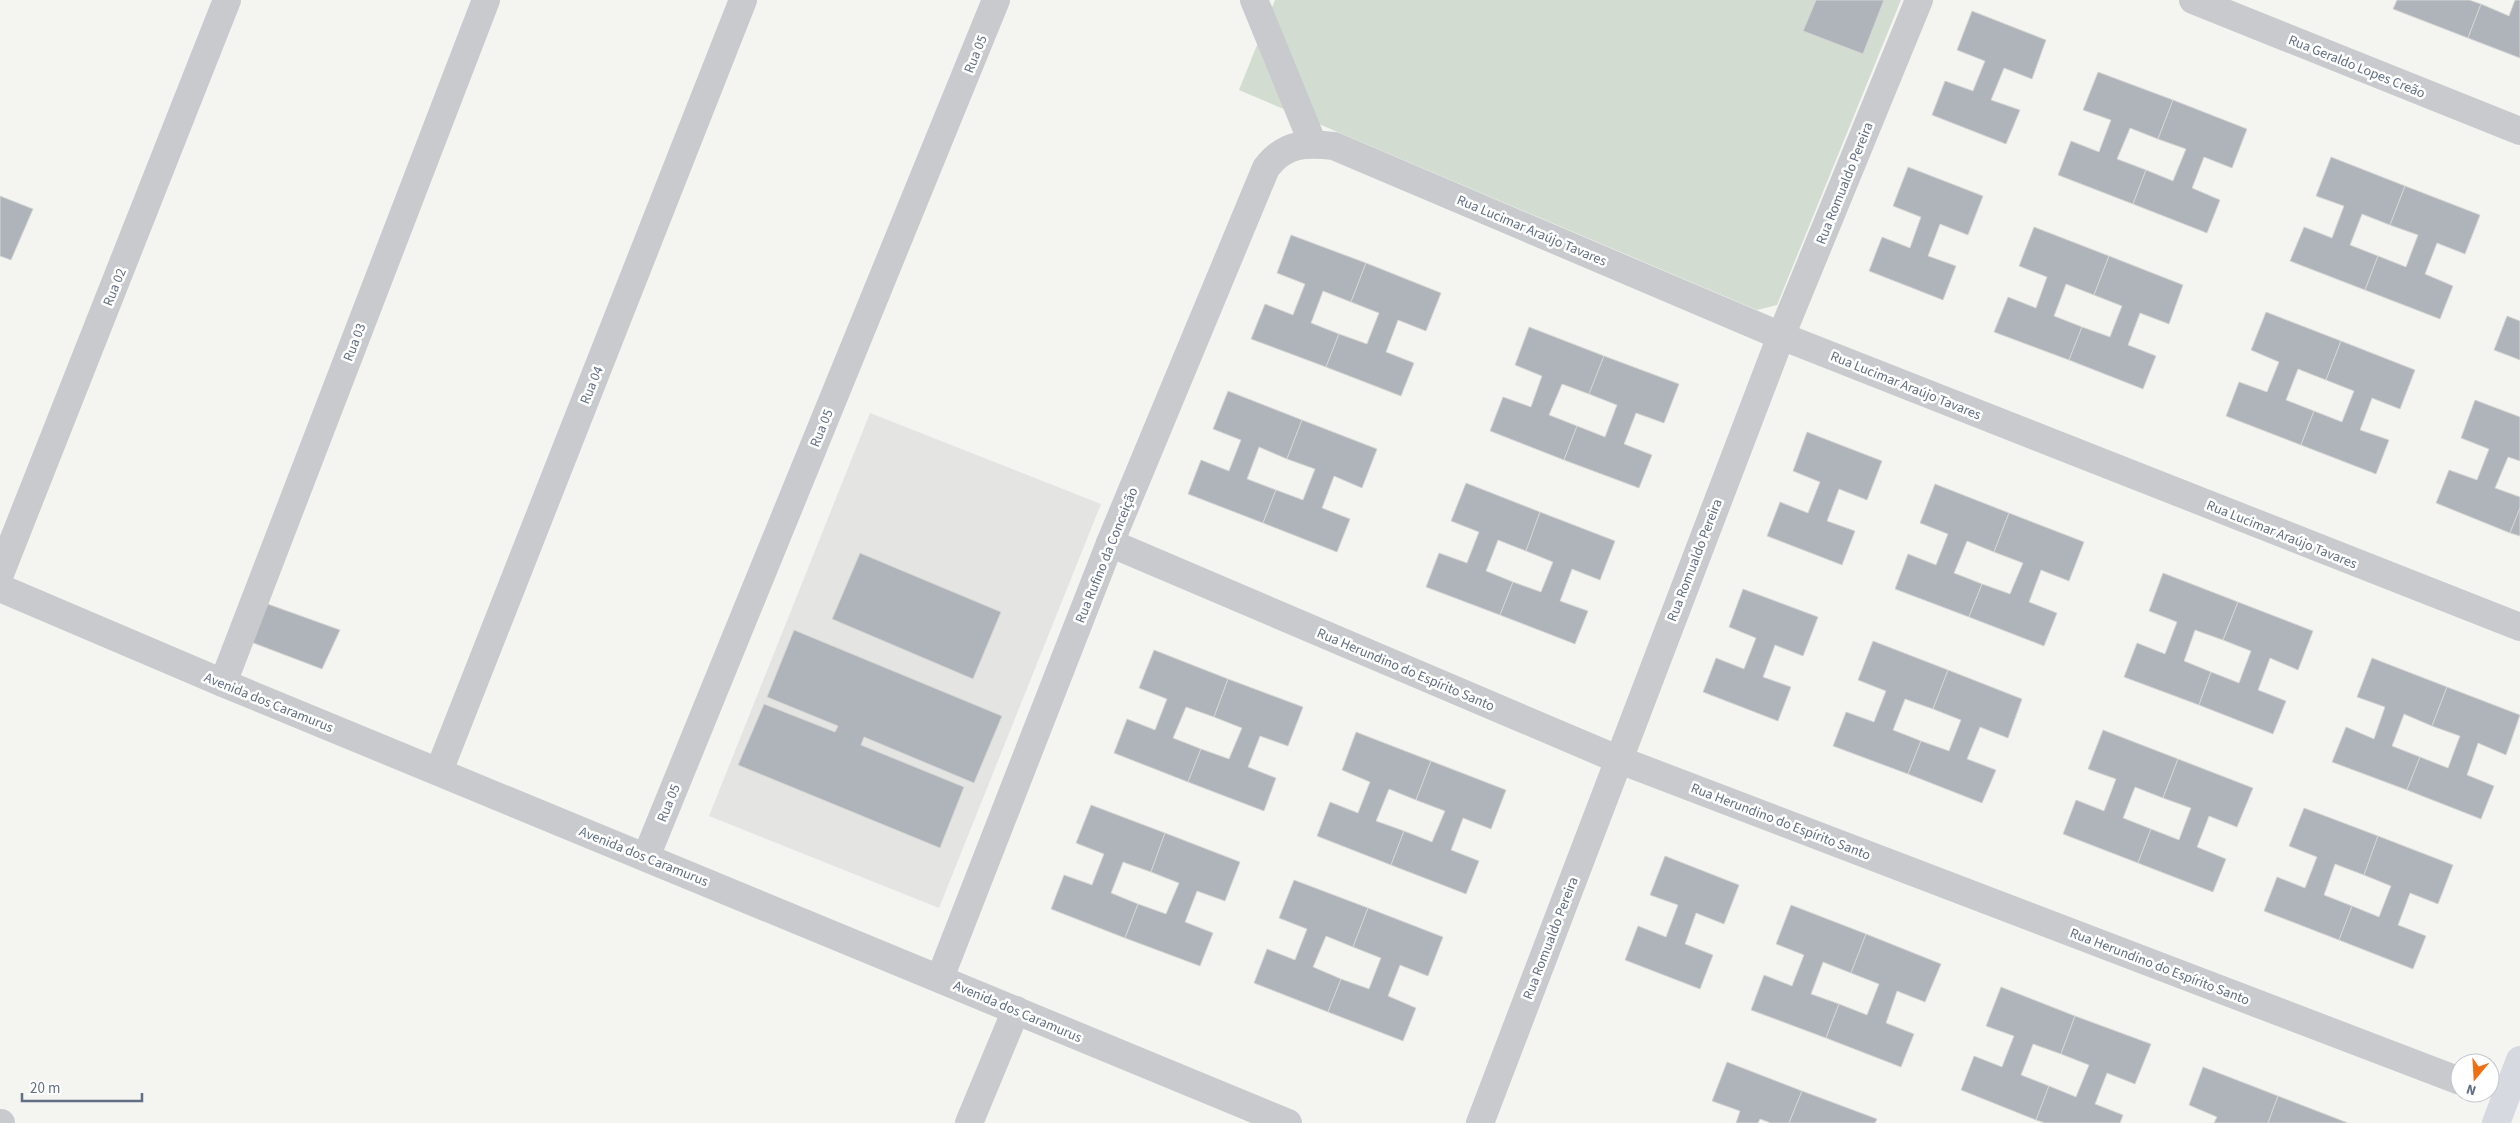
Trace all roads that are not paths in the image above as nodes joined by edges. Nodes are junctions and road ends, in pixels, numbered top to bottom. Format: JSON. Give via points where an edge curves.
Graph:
{"nodes":[{"id":1,"x":227,"y":0,"type":"edge"},
{"id":2,"x":486,"y":0,"type":"edge"},
{"id":3,"x":743,"y":0,"type":"edge"},
{"id":4,"x":996,"y":0,"type":"edge"},
{"id":5,"x":1254,"y":0,"type":"edge"},
{"id":6,"x":1919,"y":0,"type":"edge"},
{"id":7,"x":2193,"y":0,"type":"edge"},
{"id":8,"x":2520,"y":131,"type":"edge"},
{"id":9,"x":1303,"y":145,"type":"junction"},
{"id":10,"x":1781,"y":336,"type":"junction"},
{"id":11,"x":1110,"y":543,"type":"junction"},
{"id":12,"x":0,"y":574,"type":"edge"},
{"id":13,"x":0,"y":588,"type":"edge"},
{"id":14,"x":2520,"y":627,"type":"edge"},
{"id":15,"x":223,"y":683,"type":"junction"},
{"id":16,"x":1617,"y":759,"type":"junction"},
{"id":17,"x":439,"y":771,"type":"junction"},
{"id":18,"x":646,"y":857,"type":"junction"},
{"id":19,"x":940,"y":978,"type":"junction"},
{"id":20,"x":1016,"y":1010,"type":"junction"},
{"id":21,"x":2520,"y":1060,"type":"edge"},
{"id":22,"x":2450,"y":1077,"type":"edge"},
{"id":23,"x":2500,"y":1090,"type":"edge"},
{"id":24,"x":2497,"y":1103,"type":"edge"},
{"id":25,"x":968,"y":1123,"type":"edge"},
{"id":26,"x":1288,"y":1123,"type":"edge"},
{"id":27,"x":1480,"y":1123,"type":"edge"},
{"id":28,"x":2496,"y":1123,"type":"edge"}],
"edges":[{"from":1,"to":12,"type":"street","name":"Rua 02"},
{"from":2,"to":15,"type":"street","name":"Rua 03"},
{"from":3,"to":17,"type":"street","name":"Rua 04"},
{"from":4,"to":18,"type":"street","name":"Rua 05"},
{"from":5,"to":9,"type":"street"},
{"from":6,"to":10,"type":"street","name":"Rua Romualdo Pereira"},
{"from":7,"to":8,"type":"street","name":"Rua Geraldo Lopes Creão"},
{"from":9,"to":10,"type":"street","name":"Rua Lucimar Araújo Tavares","via":[[1334,146]]},
{"from":9,"to":11,"type":"street","name":"Rua Rufino da Conceição","via":[[1276,154],[1266,168]]},
{"from":10,"to":14,"type":"street","name":"Rua Lucimar Araújo Tavares"},
{"from":10,"to":16,"type":"street","name":"Rua Romualdo Pereira"},
{"from":11,"to":16,"type":"street","name":"Rua Herundino do Espírito Santo"},
{"from":11,"to":19,"type":"street","name":"Rua Rufino da Conceição"},
{"from":13,"to":15,"type":"street","name":"Avenida dos Caramurus"},
{"from":15,"to":17,"type":"street","name":"Avenida dos Caramurus"},
{"from":16,"to":22,"type":"street","name":"Rua Herundino do Espírito Santo"},
{"from":16,"to":27,"type":"street","name":"Rua Romualdo Pereira"},
{"from":17,"to":18,"type":"street","name":"Avenida dos Caramurus"},
{"from":18,"to":19,"type":"street","name":"Avenida dos Caramurus"},
{"from":19,"to":20,"type":"street","name":"Avenida dos Caramurus"},
{"from":20,"to":25,"type":"street"},
{"from":20,"to":26,"type":"street","name":"Avenida dos Caramurus"},
{"from":21,"to":23,"type":"main road"},
{"from":24,"to":28,"type":"main road"}]}
